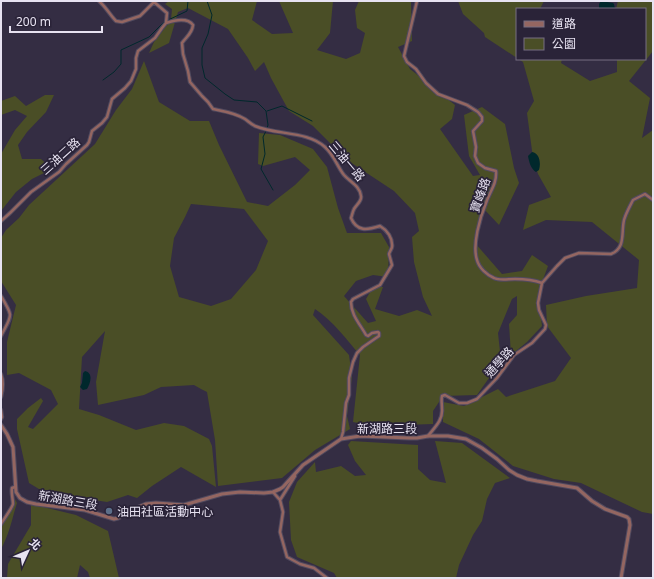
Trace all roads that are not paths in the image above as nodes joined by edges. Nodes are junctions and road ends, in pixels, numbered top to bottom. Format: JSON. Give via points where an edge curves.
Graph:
{"nodes":[{"id":1,"x":99,"y":1,"type":"edge"},
{"id":2,"x":155,"y":1,"type":"edge"},
{"id":3,"x":417,"y":1,"type":"edge"},
{"id":4,"x":166,"y":23,"type":"junction"},
{"id":5,"x":653,"y":200,"type":"edge"},
{"id":6,"x":1,"y":220,"type":"edge"},
{"id":7,"x":542,"y":283,"type":"junction"},
{"id":8,"x":1,"y":296,"type":"edge"},
{"id":9,"x":1,"y":336,"type":"edge"},
{"id":10,"x":1,"y":374,"type":"edge"},
{"id":11,"x":1,"y":397,"type":"edge"},
{"id":12,"x":1,"y":410,"type":"edge"},
{"id":13,"x":1,"y":420,"type":"edge"},
{"id":14,"x":1,"y":425,"type":"edge"},
{"id":15,"x":428,"y":436,"type":"junction"},
{"id":16,"x":341,"y":439,"type":"junction"},
{"id":17,"x":298,"y":470,"type":"junction"},
{"id":18,"x":16,"y":487,"type":"junction"},
{"id":19,"x":273,"y":492,"type":"junction"},
{"id":20,"x":280,"y":500,"type":"junction"},
{"id":21,"x":1,"y":524,"type":"edge"},
{"id":22,"x":326,"y":578,"type":"edge"},
{"id":23,"x":621,"y":578,"type":"edge"}],
"edges":[{"from":1,"to":2,"type":"street","via":[[116,21],[122,22],[140,16]]},
{"from":2,"to":4,"type":"street","via":[[167,13]]},
{"from":3,"to":7,"type":"street","name":"寶峰路","via":[[404,56],[406,62],[416,69],[438,94],[478,112],[482,121],[473,131],[475,156],[478,163],[496,171],[496,181],[480,218],[476,241],[477,261],[481,268],[495,279]]},
{"from":4,"to":6,"type":"street","name":"三油二路","via":[[155,38],[138,51],[136,69],[131,81],[112,99],[107,117],[92,131],[87,145]]},
{"from":4,"to":16,"type":"street","name":"三油一路","via":[[179,20],[194,25],[190,35],[182,43],[183,54],[189,79],[213,109],[237,115],[255,126],[314,140],[325,146],[343,174],[359,189],[361,199],[351,218],[354,224],[364,230],[380,226],[391,238],[392,247],[389,254],[392,265],[382,283],[351,302],[354,317],[366,335],[379,333],[357,353],[353,362]]},
{"from":5,"to":7,"type":"street","via":[[645,194],[633,200],[624,220],[623,238],[616,252],[580,252],[565,258]]},
{"from":7,"to":15,"type":"street","name":"通學路","via":[[538,303],[546,325],[545,329],[532,343],[514,355],[497,378],[476,399],[467,403],[442,396],[441,419]]},
{"from":8,"to":9,"type":"street","via":[[8,307],[10,317]]},
{"from":10,"to":11,"type":"street"},
{"from":12,"to":13,"type":"street"},
{"from":14,"to":18,"type":"street","via":[[13,447]]},
{"from":15,"to":16,"type":"street","name":"新湖路三段","via":[[360,436]]},
{"from":15,"to":23,"type":"street","name":"新湖路三段","via":[[466,439],[488,451],[517,475],[578,488],[605,509],[625,515],[630,525]]},
{"from":16,"to":17,"type":"street","name":"新湖路三段"},
{"from":17,"to":19,"type":"street","name":"新湖路三段","via":[[283,487]]},
{"from":17,"to":20,"type":"street"},
{"from":18,"to":19,"type":"street","name":"新湖路三段","via":[[18,496],[28,502],[85,510],[114,519],[146,504],[184,505],[228,493]]},
{"from":18,"to":21,"type":"street","via":[[11,490],[12,507]]},
{"from":19,"to":20,"type":"street"},
{"from":20,"to":22,"type":"street","via":[[280,532],[287,557],[314,568]]}]}
